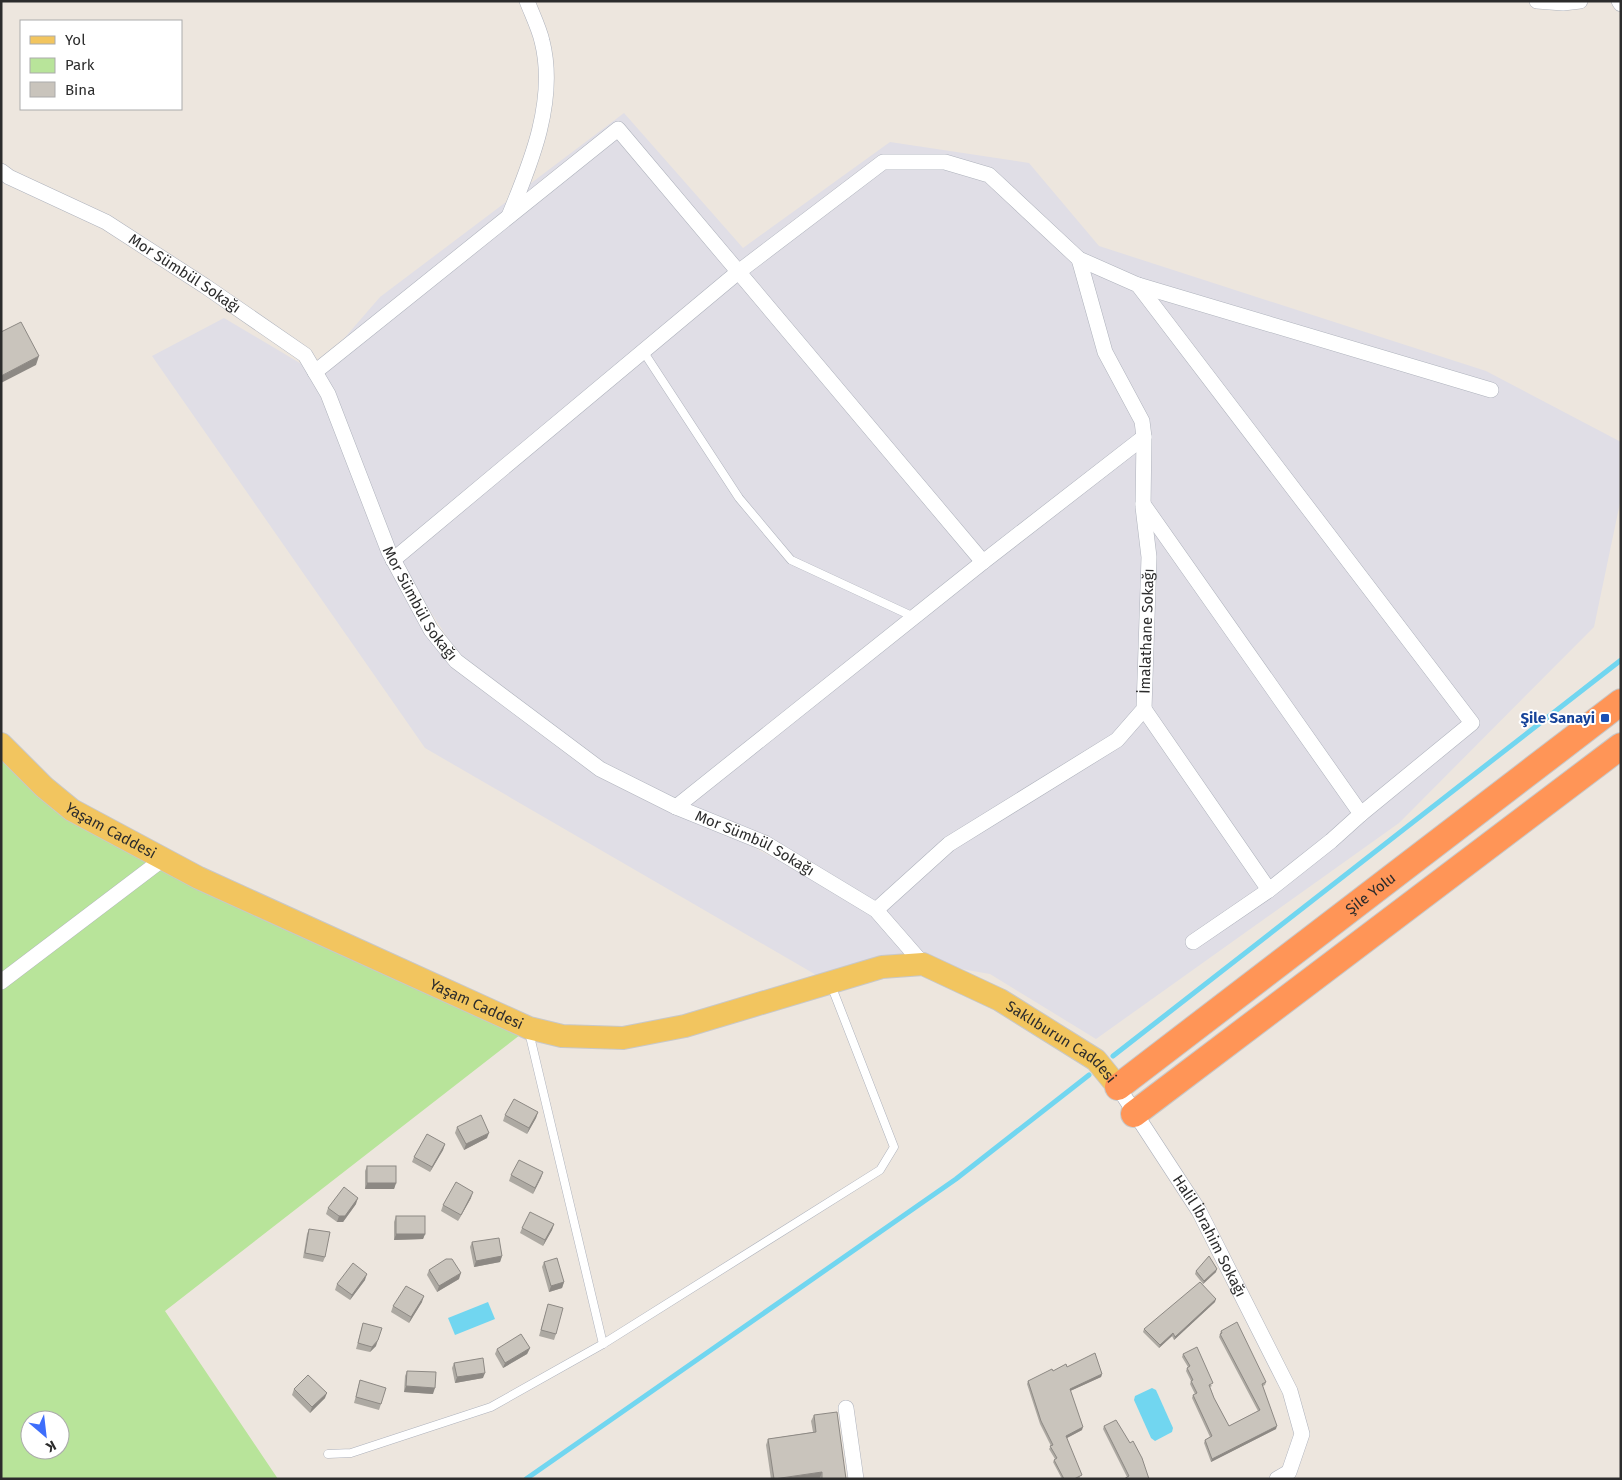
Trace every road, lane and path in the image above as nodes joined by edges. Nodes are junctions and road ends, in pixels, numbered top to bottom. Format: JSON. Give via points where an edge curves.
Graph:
{"nodes":[{"id":1,"x":527,"y":1,"type":"edge"},
{"id":2,"x":1537,"y":1,"type":"edge"},
{"id":3,"x":1580,"y":1,"type":"edge"},
{"id":4,"x":1,"y":171,"type":"edge"},
{"id":5,"x":508,"y":218,"type":"junction"},
{"id":6,"x":1079,"y":260,"type":"junction"},
{"id":7,"x":737,"y":273,"type":"junction"},
{"id":8,"x":1138,"y":284,"type":"junction"},
{"id":9,"x":643,"y":351,"type":"junction"},
{"id":10,"x":315,"y":372,"type":"junction"},
{"id":11,"x":1491,"y":390,"type":"dead end"},
{"id":12,"x":1144,"y":437,"type":"junction"},
{"id":13,"x":1143,"y":504,"type":"junction"},
{"id":14,"x":393,"y":560,"type":"junction"},
{"id":15,"x":983,"y":562,"type":"junction"},
{"id":16,"x":914,"y":617,"type":"junction"},
{"id":17,"x":1621,"y":702,"type":"edge"},
{"id":18,"x":1144,"y":709,"type":"junction"},
{"id":19,"x":1,"y":744,"type":"edge"},
{"id":20,"x":1621,"y":746,"type":"edge"},
{"id":21,"x":676,"y":807,"type":"junction"},
{"id":22,"x":1361,"y":814,"type":"junction"},
{"id":23,"x":163,"y":859,"type":"junction"},
{"id":24,"x":1269,"y":890,"type":"junction"},
{"id":25,"x":876,"y":910,"type":"junction"},
{"id":26,"x":1193,"y":942,"type":"dead end"},
{"id":27,"x":923,"y":964,"type":"junction"},
{"id":28,"x":1,"y":982,"type":"edge"},
{"id":29,"x":830,"y":983,"type":"junction"},
{"id":30,"x":1000,"y":1000,"type":"joint"},
{"id":31,"x":529,"y":1028,"type":"junction"},
{"id":32,"x":1118,"y":1087,"type":"junction"},
{"id":33,"x":1134,"y":1114,"type":"junction"},
{"id":34,"x":603,"y":1344,"type":"junction"},
{"id":35,"x":846,"y":1408,"type":"dead end"},
{"id":36,"x":328,"y":1454,"type":"dead end"},
{"id":37,"x":856,"y":1479,"type":"edge"},
{"id":38,"x":1277,"y":1479,"type":"edge"}],
"edges":[{"from":1,"to":5,"type":"street","via":[[542,41],[547,84],[527,171]]},
{"from":2,"to":3,"type":"street"},
{"from":4,"to":10,"type":"street","name":"Mor Sümbül Sokağı","via":[[106,222],[305,355]]},
{"from":5,"to":7,"type":"street","via":[[618,129]]},
{"from":5,"to":10,"type":"street"},
{"from":6,"to":7,"type":"street","via":[[989,175],[945,162],[883,162]]},
{"from":6,"to":8,"type":"street"},
{"from":6,"to":12,"type":"street","name":"İmalathane Sokağı","via":[[1105,352],[1142,421]]},
{"from":7,"to":9,"type":"street"},
{"from":7,"to":15,"type":"street"},
{"from":8,"to":11,"type":"street"},
{"from":8,"to":22,"type":"street","via":[[1472,723]]},
{"from":9,"to":14,"type":"street"},
{"from":9,"to":16,"type":"lane","via":[[739,498],[791,560]]},
{"from":10,"to":14,"type":"street","name":"Mor Sümbül Sokağı","via":[[328,394]]},
{"from":12,"to":13,"type":"street","name":"İmalathane Sokağı"},
{"from":12,"to":15,"type":"street"},
{"from":13,"to":18,"type":"street","name":"İmalathane Sokağı","via":[[1149,557]]},
{"from":13,"to":22,"type":"street"},
{"from":14,"to":21,"type":"street","name":"Mor Sümbül Sokağı","via":[[431,630],[456,661],[600,769]]},
{"from":15,"to":16,"type":"street"},
{"from":16,"to":21,"type":"street"},
{"from":17,"to":32,"type":"highway","name":"Şile Yolu"},
{"from":18,"to":24,"type":"street"},
{"from":18,"to":25,"type":"street","name":"İmalathane Sokağı","via":[[1117,740],[949,844]]},
{"from":19,"to":23,"type":"main road","name":"Yaşam Caddesi","via":[[72,810]]},
{"from":20,"to":33,"type":"highway"},
{"from":21,"to":25,"type":"street","name":"Mor Sümbül Sokağı","via":[[765,843]]},
{"from":22,"to":24,"type":"street"},
{"from":23,"to":28,"type":"street"},
{"from":23,"to":31,"type":"main road","name":"Yaşam Caddesi"},
{"from":24,"to":26,"type":"street"},
{"from":25,"to":27,"type":"street","name":"Mor Sümbül Sokağı"},
{"from":27,"to":29,"type":"main road","name":"Yaşam Caddesi","via":[[882,967]]},
{"from":27,"to":30,"type":"main road","name":"Yaşam Caddesi"},
{"from":29,"to":31,"type":"main road","name":"Yaşam Caddesi","via":[[685,1026],[623,1038],[562,1036]]},
{"from":29,"to":34,"type":"lane","via":[[894,1147],[880,1170]]},
{"from":30,"to":32,"type":"main road","name":"Saklıburun Caddesi","via":[[1096,1060]]},
{"from":31,"to":34,"type":"lane"},
{"from":32,"to":33,"type":"street","name":"Halil İbrahim Sokağı"},
{"from":33,"to":38,"type":"street","name":"Halil İbrahim Sokağı","via":[[1199,1211],[1290,1391],[1302,1434],[1289,1472]]},
{"from":34,"to":36,"type":"lane","via":[[491,1407],[351,1453]]},
{"from":35,"to":37,"type":"street"}]}
